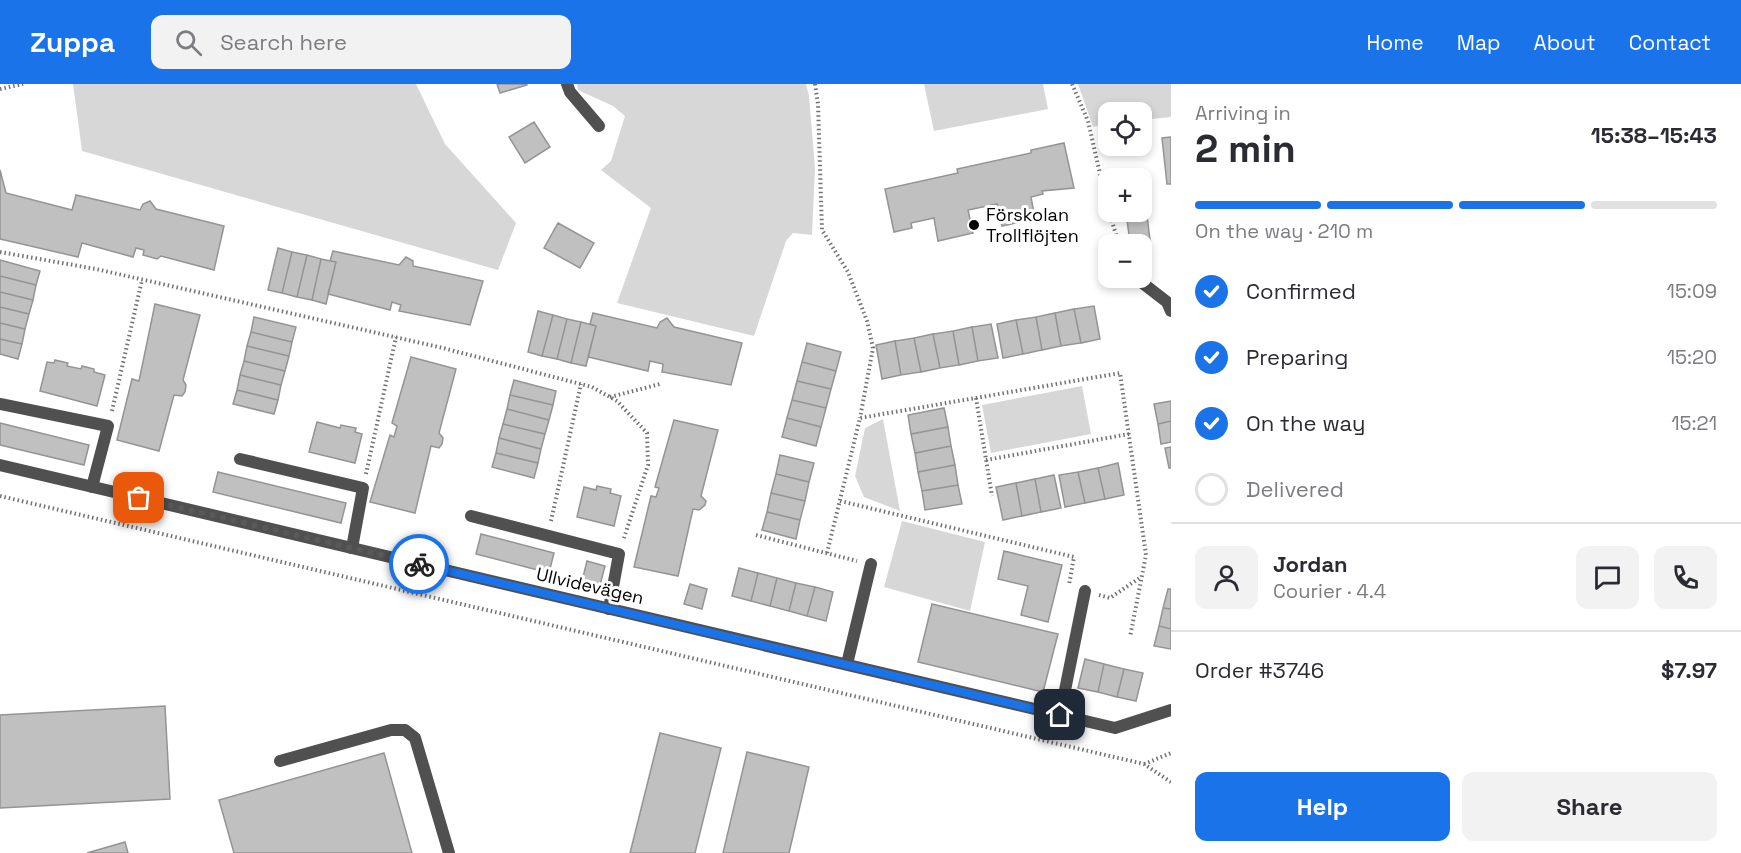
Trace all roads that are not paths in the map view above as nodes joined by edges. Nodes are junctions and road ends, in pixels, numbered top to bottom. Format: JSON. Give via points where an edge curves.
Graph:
{"nodes":[{"id":1,"x":567,"y":84,"type":"edge"},
{"id":2,"x":599,"y":126,"type":"dead end"},
{"id":3,"x":1149,"y":288,"type":"edge"},
{"id":4,"x":1171,"y":311,"type":"edge"},
{"id":5,"x":0,"y":404,"type":"edge"},
{"id":6,"x":240,"y":459,"type":"dead end"},
{"id":7,"x":0,"y":465,"type":"edge"},
{"id":8,"x":92,"y":487,"type":"junction"},
{"id":9,"x":471,"y":516,"type":"dead end"},
{"id":10,"x":352,"y":548,"type":"junction"},
{"id":11,"x":871,"y":564,"type":"road end"},
{"id":12,"x":1086,"y":591,"type":"road end"},
{"id":13,"x":609,"y":609,"type":"junction"},
{"id":14,"x":848,"y":664,"type":"junction"},
{"id":15,"x":1171,"y":711,"type":"edge"},
{"id":16,"x":1060,"y":715,"type":"junction"},
{"id":17,"x":280,"y":761,"type":"dead end"},
{"id":18,"x":449,"y":853,"type":"edge"}],
"edges":[{"from":1,"to":2,"type":"street"},
{"from":3,"to":4,"type":"street","via":[[1167,302]]},
{"from":5,"to":8,"type":"street","via":[[108,426]]},
{"from":6,"to":10,"type":"street","via":[[363,488]]},
{"from":7,"to":8,"type":"street","name":"Ullvidevägen"},
{"from":8,"to":10,"type":"street","name":"Ullvidevägen"},
{"from":9,"to":13,"type":"street","via":[[619,554]]},
{"from":10,"to":13,"type":"street","name":"Ullvidevägen"},
{"from":11,"to":14,"type":"street"},
{"from":12,"to":16,"type":"street"},
{"from":13,"to":14,"type":"street","name":"Ullvidevägen"},
{"from":14,"to":16,"type":"street","name":"Ullvidevägen"},
{"from":15,"to":16,"type":"street","name":"Ullvidevägen","via":[[1115,728]]},
{"from":17,"to":18,"type":"street","via":[[391,730],[405,730],[415,738]]}]}
